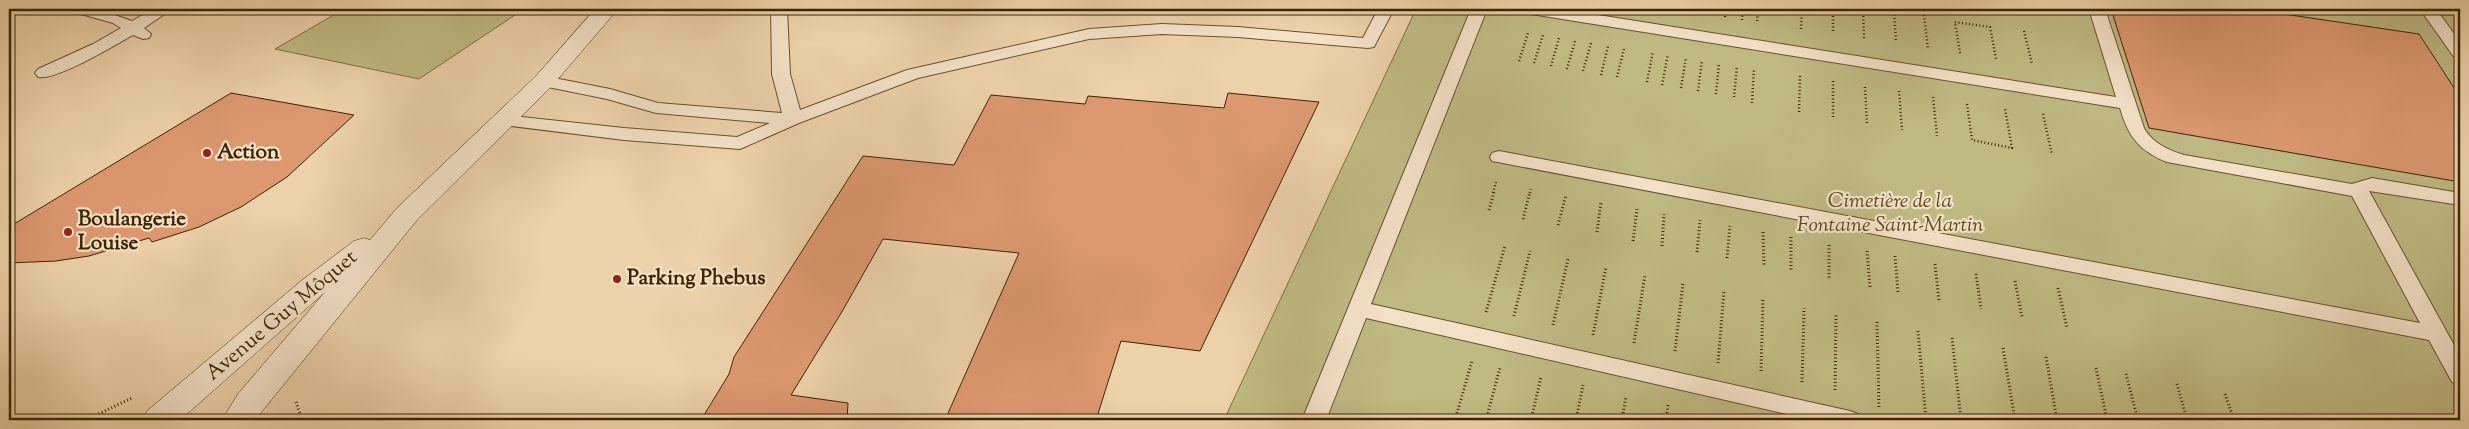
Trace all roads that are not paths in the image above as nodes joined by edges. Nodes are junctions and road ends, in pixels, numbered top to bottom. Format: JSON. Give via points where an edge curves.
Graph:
{"nodes":[{"id":1,"x":80,"y":9,"type":"edge"},
{"id":2,"x":164,"y":9,"type":"edge"},
{"id":3,"x":608,"y":9,"type":"edge"},
{"id":4,"x":779,"y":9,"type":"edge"},
{"id":5,"x":1386,"y":9,"type":"edge"},
{"id":6,"x":1479,"y":9,"type":"edge"},
{"id":7,"x":1531,"y":9,"type":"edge"},
{"id":8,"x":2097,"y":9,"type":"edge"},
{"id":9,"x":2428,"y":9,"type":"edge"},
{"id":10,"x":140,"y":32,"type":"junction"},
{"id":11,"x":2460,"y":53,"type":"edge"},
{"id":12,"x":44,"y":73,"type":"dead end"},
{"id":13,"x":544,"y":81,"type":"junction"},
{"id":14,"x":2128,"y":104,"type":"junction"},
{"id":15,"x":793,"y":119,"type":"junction"},
{"id":16,"x":503,"y":120,"type":"junction"},
{"id":17,"x":1499,"y":157,"type":"dead end"},
{"id":18,"x":2359,"y":191,"type":"junction"},
{"id":19,"x":2460,"y":199,"type":"edge"},
{"id":20,"x":407,"y":214,"type":"junction"},
{"id":21,"x":1359,"y":309,"type":"junction"},
{"id":22,"x":2437,"y":334,"type":"junction"},
{"id":23,"x":2460,"y":375,"type":"edge"},
{"id":24,"x":1843,"y":419,"type":"edge"},
{"id":25,"x":159,"y":420,"type":"edge"},
{"id":26,"x":238,"y":420,"type":"edge"},
{"id":27,"x":1314,"y":420,"type":"edge"}],
"edges":[{"from":1,"to":10,"type":"lane","via":[[119,20]]},
{"from":2,"to":10,"type":"lane"},
{"from":3,"to":13,"type":"main road","name":"Avenue Guy Môquet"},
{"from":4,"to":15,"type":"lane","via":[[781,74]]},
{"from":5,"to":15,"type":"lane","via":[[1368,43],[1238,32],[1172,30],[1089,34],[913,74]]},
{"from":6,"to":21,"type":"lane"},
{"from":7,"to":14,"type":"lane"},
{"from":8,"to":14,"type":"lane"},
{"from":9,"to":11,"type":"lane"},
{"from":10,"to":12,"type":"lane"},
{"from":13,"to":15,"type":"lane","via":[[610,94],[656,108]]},
{"from":13,"to":16,"type":"main road","name":"Avenue Guy Môquet"},
{"from":14,"to":18,"type":"lane","via":[[2138,135],[2166,155]]},
{"from":15,"to":16,"type":"lane","via":[[740,143]]},
{"from":16,"to":20,"type":"main road","name":"Avenue Guy Môquet"},
{"from":17,"to":22,"type":"lane"},
{"from":18,"to":19,"type":"lane","via":[[2363,184],[2372,184]]},
{"from":18,"to":22,"type":"lane"},
{"from":20,"to":25,"type":"main road","name":"Avenue Guy Môquet","via":[[311,288]]},
{"from":20,"to":26,"type":"main road","name":"Avenue Guy Môquet","via":[[248,402]]},
{"from":21,"to":24,"type":"lane"},
{"from":21,"to":27,"type":"lane"},
{"from":22,"to":23,"type":"lane"}]}
